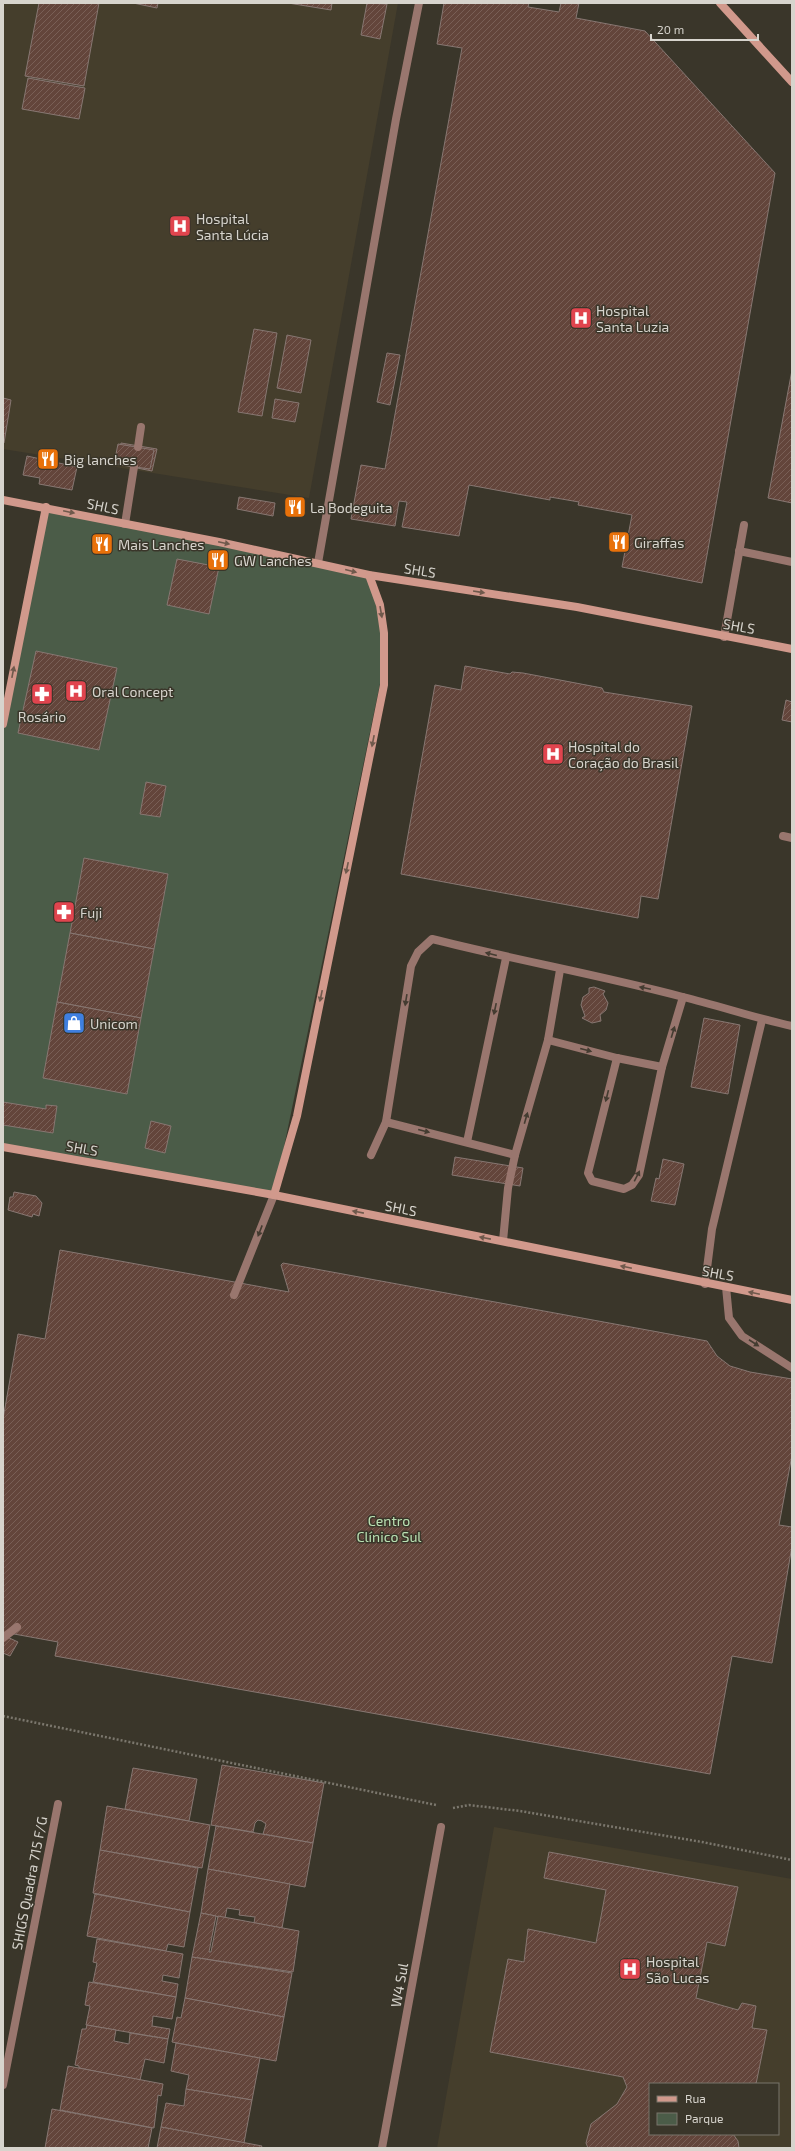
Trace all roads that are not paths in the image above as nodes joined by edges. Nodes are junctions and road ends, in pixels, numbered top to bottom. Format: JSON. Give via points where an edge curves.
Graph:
{"nodes":[{"id":1,"x":419,"y":3,"type":"edge"},
{"id":2,"x":720,"y":3,"type":"edge"},
{"id":3,"x":792,"y":82,"type":"edge"},
{"id":4,"x":141,"y":427,"type":"dead end"},
{"id":5,"x":138,"y":447,"type":"dead end"},
{"id":6,"x":134,"y":467,"type":"dead end"},
{"id":7,"x":3,"y":500,"type":"edge"},
{"id":8,"x":46,"y":507,"type":"junction"},
{"id":9,"x":125,"y":524,"type":"junction"},
{"id":10,"x":744,"y":525,"type":"dead end"},
{"id":11,"x":739,"y":551,"type":"junction"},
{"id":12,"x":318,"y":562,"type":"junction"},
{"id":13,"x":792,"y":562,"type":"edge"},
{"id":14,"x":369,"y":575,"type":"junction"},
{"id":15,"x":724,"y":637,"type":"junction"},
{"id":16,"x":792,"y":649,"type":"edge"},
{"id":17,"x":3,"y":724,"type":"edge"},
{"id":18,"x":783,"y":836,"type":"dead end"},
{"id":19,"x":792,"y":838,"type":"edge"},
{"id":20,"x":506,"y":958,"type":"junction"},
{"id":21,"x":560,"y":970,"type":"junction"},
{"id":22,"x":683,"y":997,"type":"junction"},
{"id":23,"x":762,"y":1020,"type":"junction"},
{"id":24,"x":792,"y":1026,"type":"edge"},
{"id":25,"x":548,"y":1040,"type":"junction"},
{"id":26,"x":617,"y":1058,"type":"junction"},
{"id":27,"x":662,"y":1067,"type":"junction"},
{"id":28,"x":386,"y":1122,"type":"junction"},
{"id":29,"x":467,"y":1142,"type":"junction"},
{"id":30,"x":3,"y":1147,"type":"edge"},
{"id":31,"x":371,"y":1155,"type":"dead end"},
{"id":32,"x":515,"y":1155,"type":"junction"},
{"id":33,"x":274,"y":1195,"type":"junction"},
{"id":34,"x":503,"y":1241,"type":"junction"},
{"id":35,"x":705,"y":1284,"type":"junction"},
{"id":36,"x":726,"y":1287,"type":"junction"},
{"id":37,"x":234,"y":1295,"type":"dead end"},
{"id":38,"x":792,"y":1300,"type":"edge"},
{"id":39,"x":792,"y":1368,"type":"edge"},
{"id":40,"x":17,"y":1627,"type":"dead end"},
{"id":41,"x":3,"y":1638,"type":"edge"},
{"id":42,"x":58,"y":1804,"type":"dead end"},
{"id":43,"x":441,"y":1827,"type":"road end"},
{"id":44,"x":3,"y":2085,"type":"edge"},
{"id":45,"x":382,"y":2148,"type":"edge"}],
"edges":[{"from":1,"to":12,"type":"street","via":[[396,119]]},
{"from":2,"to":3,"type":"street"},
{"from":4,"to":5,"type":"street"},
{"from":6,"to":9,"type":"street"},
{"from":7,"to":8,"type":"street","name":"SHLS"},
{"from":8,"to":9,"type":"street","name":"SHLS","one_way":true},
{"from":17,"to":8,"type":"street","one_way":true},
{"from":9,"to":12,"type":"street","name":"SHLS","one_way":true},
{"from":10,"to":11,"type":"street"},
{"from":11,"to":13,"type":"street"},
{"from":11,"to":15,"type":"street"},
{"from":12,"to":14,"type":"street","name":"SHLS","one_way":true},
{"from":14,"to":15,"type":"street","name":"SHLS","one_way":true,"via":[[577,607]]},
{"from":14,"to":33,"type":"street","one_way":true,"via":[[380,605],[384,633],[384,685],[297,1116]]},
{"from":15,"to":16,"type":"street","name":"SHLS"},
{"from":18,"to":19,"type":"street"},
{"from":20,"to":21,"type":"street"},
{"from":20,"to":28,"type":"street","one_way":true,"via":[[432,939],[418,952],[411,966]]},
{"from":20,"to":29,"type":"street","one_way":true},
{"from":22,"to":21,"type":"street","one_way":true},
{"from":21,"to":25,"type":"street"},
{"from":22,"to":23,"type":"street"},
{"from":27,"to":22,"type":"street","one_way":true},
{"from":23,"to":24,"type":"street"},
{"from":23,"to":35,"type":"street","via":[[712,1229]]},
{"from":25,"to":26,"type":"street","one_way":true},
{"from":32,"to":25,"type":"street","one_way":true},
{"from":26,"to":27,"type":"street"},
{"from":26,"to":27,"type":"street","one_way":true,"via":[[588,1173],[592,1181],[624,1189],[632,1185],[639,1175]]},
{"from":28,"to":29,"type":"street","one_way":true},
{"from":28,"to":31,"type":"street"},
{"from":29,"to":32,"type":"street"},
{"from":30,"to":33,"type":"street","name":"SHLS"},
{"from":32,"to":34,"type":"street","via":[[508,1188]]},
{"from":34,"to":33,"type":"street","name":"SHLS","one_way":true},
{"from":33,"to":37,"type":"street","one_way":true},
{"from":35,"to":34,"type":"street","name":"SHLS","one_way":true},
{"from":35,"to":36,"type":"street","name":"SHLS"},
{"from":38,"to":36,"type":"street","name":"SHLS","one_way":true},
{"from":36,"to":39,"type":"street","one_way":true,"via":[[729,1318],[742,1336]]},
{"from":40,"to":41,"type":"street"},
{"from":42,"to":44,"type":"street","name":"SHIGS Quadra 715 F/G"},
{"from":43,"to":45,"type":"street","name":"W4 Sul"}]}
